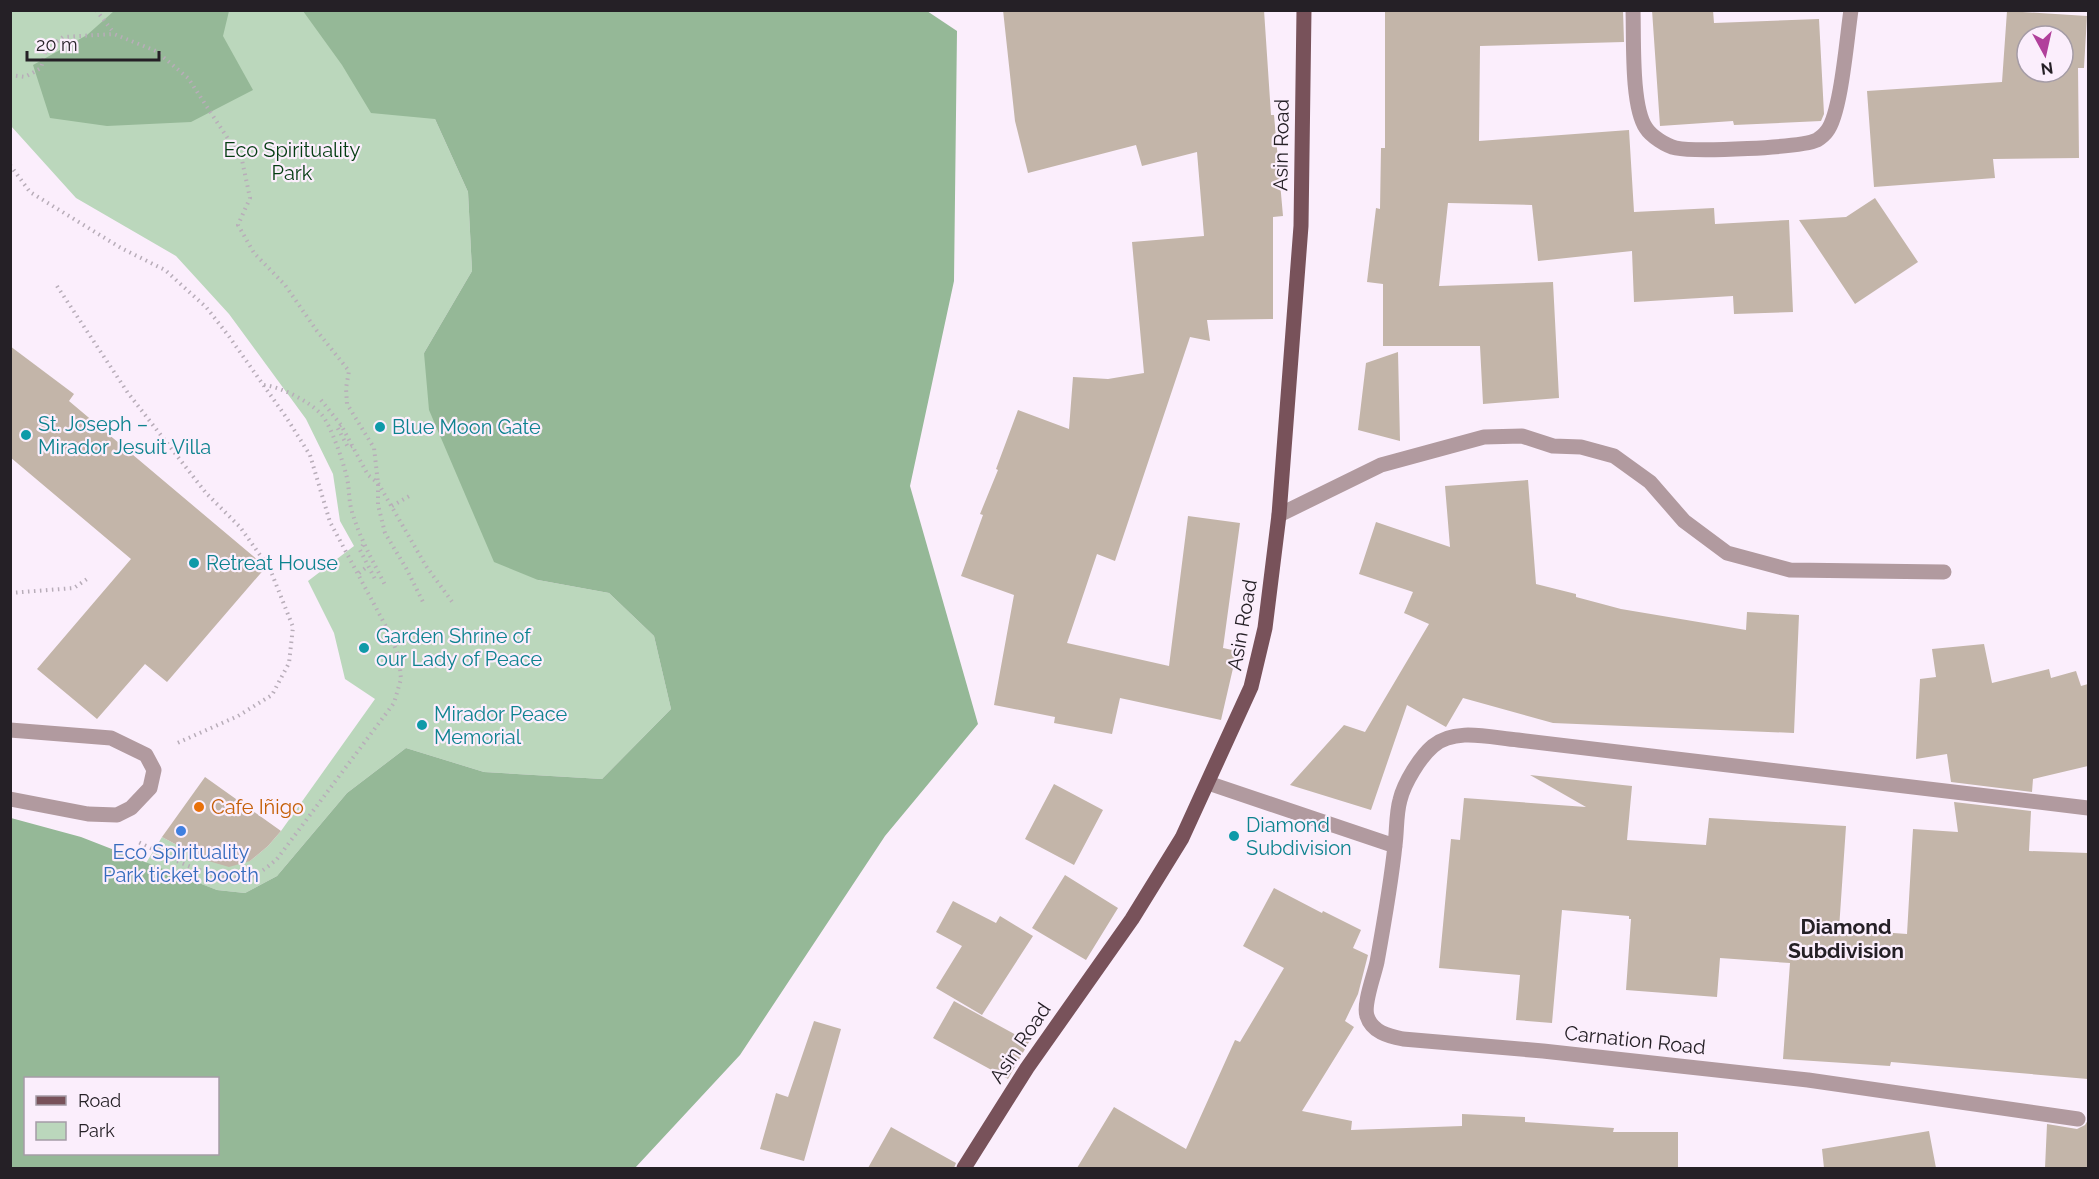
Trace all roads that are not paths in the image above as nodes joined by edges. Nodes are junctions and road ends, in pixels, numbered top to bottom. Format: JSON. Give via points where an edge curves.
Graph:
{"nodes":[{"id":1,"x":1304,"y":10,"type":"edge"},
{"id":2,"x":1633,"y":10,"type":"edge"},
{"id":3,"x":1851,"y":10,"type":"edge"},
{"id":4,"x":1279,"y":515,"type":"junction"},
{"id":5,"x":1944,"y":572,"type":"dead end"},
{"id":6,"x":10,"y":729,"type":"edge"},
{"id":7,"x":1208,"y":783,"type":"junction"},
{"id":8,"x":10,"y":799,"type":"edge"},
{"id":9,"x":2088,"y":808,"type":"edge"},
{"id":10,"x":1395,"y":846,"type":"junction"},
{"id":11,"x":2078,"y":1119,"type":"dead end"},
{"id":12,"x":964,"y":1168,"type":"edge"}],
"edges":[{"from":1,"to":4,"type":"main road","name":"Asin Road","via":[[1301,226]]},
{"from":2,"to":3,"type":"street","via":[[1637,104],[1645,128],[1672,147],[1688,150],[1818,140],[1829,130],[1838,102]]},
{"from":4,"to":5,"type":"street","via":[[1381,465],[1484,437],[1522,436],[1553,446],[1581,447],[1614,456],[1650,482],[1684,521],[1726,553],[1790,570]]},
{"from":4,"to":7,"type":"main road","name":"Asin Road","via":[[1265,628],[1251,687]]},
{"from":6,"to":8,"type":"street","via":[[111,738],[146,755],[154,770],[150,788],[132,808],[117,815],[88,814]]},
{"from":7,"to":10,"type":"street"},
{"from":7,"to":12,"type":"main road","name":"Asin Road","via":[[1182,838],[1132,919],[1027,1068]]},
{"from":9,"to":10,"type":"street","name":"Carnation Road","via":[[1454,736],[1435,744],[1418,763],[1400,799]]},
{"from":10,"to":11,"type":"street","name":"Carnation Road","via":[[1373,983],[1367,998],[1367,1015],[1374,1028],[1386,1036],[1808,1080]]}]}
